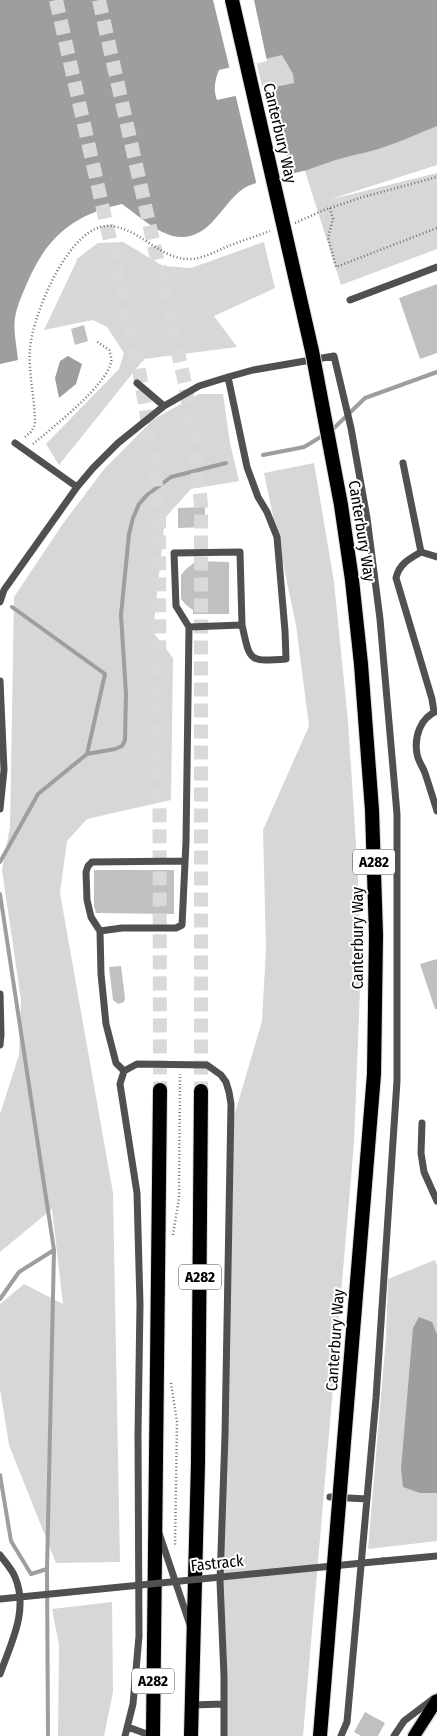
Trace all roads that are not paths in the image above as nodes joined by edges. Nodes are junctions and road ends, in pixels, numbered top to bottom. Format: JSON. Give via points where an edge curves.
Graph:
{"nodes":[{"id":1,"x":232,"y":0,"type":"edge"},
{"id":2,"x":437,"y":266,"type":"edge"},
{"id":3,"x":350,"y":300,"type":"dead end"},
{"id":4,"x":228,"y":377,"type":"junction"},
{"id":5,"x":137,"y":383,"type":"dead end"},
{"id":6,"x":164,"y":406,"type":"junction"},
{"id":7,"x":15,"y":443,"type":"road end"},
{"id":8,"x":403,"y":463,"type":"dead end"},
{"id":9,"x":77,"y":487,"type":"junction"},
{"id":10,"x":421,"y":552,"type":"junction"},
{"id":11,"x":437,"y":557,"type":"edge"},
{"id":12,"x":0,"y":602,"type":"edge"},
{"id":13,"x":242,"y":625,"type":"junction"},
{"id":14,"x":189,"y":627,"type":"junction"},
{"id":15,"x":0,"y":681,"type":"edge"},
{"id":16,"x":436,"y":711,"type":"edge"},
{"id":17,"x":0,"y":809,"type":"edge"},
{"id":18,"x":437,"y":811,"type":"edge"},
{"id":19,"x":185,"y":861,"type":"junction"},
{"id":20,"x":100,"y":931,"type":"junction"},
{"id":21,"x":0,"y":994,"type":"edge"},
{"id":22,"x":0,"y":1045,"type":"edge"},
{"id":23,"x":124,"y":1071,"type":"junction"},
{"id":24,"x":160,"y":1090,"type":"tunnel mouth"},
{"id":25,"x":201,"y":1092,"type":"tunnel mouth"},
{"id":26,"x":422,"y":1123,"type":"dead end"},
{"id":27,"x":437,"y":1200,"type":"edge"},
{"id":28,"x":330,"y":1497,"type":"dead end"},
{"id":29,"x":367,"y":1499,"type":"junction"},
{"id":30,"x":154,"y":1518,"type":"junction"},
{"id":31,"x":0,"y":1555,"type":"edge"},
{"id":32,"x":437,"y":1556,"type":"edge"},
{"id":33,"x":0,"y":1599,"type":"edge"},
{"id":34,"x":193,"y":1634,"type":"junction"},
{"id":35,"x":0,"y":1674,"type":"edge"},
{"id":36,"x":437,"y":1697,"type":"edge"},
{"id":37,"x":437,"y":1700,"type":"edge"},
{"id":38,"x":224,"y":1704,"type":"junction"},
{"id":39,"x":191,"y":1705,"type":"junction"},
{"id":40,"x":128,"y":1727,"type":"junction"},
{"id":41,"x":125,"y":1736,"type":"edge"},
{"id":42,"x":152,"y":1736,"type":"edge"},
{"id":43,"x":191,"y":1736,"type":"edge"},
{"id":44,"x":224,"y":1736,"type":"edge"},
{"id":45,"x":320,"y":1736,"type":"edge"},
{"id":46,"x":341,"y":1736,"type":"edge"},
{"id":47,"x":394,"y":1736,"type":"edge"},
{"id":48,"x":414,"y":1736,"type":"edge"}],
"edges":[{"from":1,"to":45,"type":"highway","name":"Canterbury Way","number":"A282","bridge":true,"via":[[312,351],[341,505],[360,654],[372,810],[376,934],[374,1074]]},
{"from":2,"to":3,"type":"lane"},
{"from":4,"to":6,"type":"lane","via":[[200,386]]},
{"from":4,"to":13,"type":"lane","via":[[247,467],[277,537],[286,659],[254,659],[249,654]]},
{"from":4,"to":29,"type":"lane","via":[[334,356],[367,518],[380,619],[397,814],[397,1081]]},
{"from":5,"to":6,"type":"lane"},
{"from":6,"to":9,"type":"lane","via":[[118,443]]},
{"from":7,"to":9,"type":"lane"},
{"from":8,"to":10,"type":"lane"},
{"from":9,"to":12,"type":"lane","via":[[4,590]]},
{"from":10,"to":11,"type":"lane"},
{"from":10,"to":16,"type":"lane","via":[[398,569],[396,578]]},
{"from":13,"to":14,"type":"lane"},
{"from":13,"to":14,"type":"lane","via":[[240,552],[174,553],[176,606]]},
{"from":14,"to":19,"type":"lane"},
{"from":15,"to":17,"type":"lane","via":[[4,770]]},
{"from":16,"to":18,"type":"lane","via":[[426,718],[416,736],[417,755]]},
{"from":19,"to":20,"type":"lane","via":[[182,925],[176,928]]},
{"from":19,"to":20,"type":"lane","via":[[92,862],[86,872],[87,900],[91,917]]},
{"from":20,"to":23,"type":"lane","via":[[106,1024],[116,1063]]},
{"from":21,"to":22,"type":"lane"},
{"from":23,"to":38,"type":"lane","via":[[137,1064],[207,1065],[226,1082],[231,1104],[220,1581]]},
{"from":23,"to":40,"type":"lane","via":[[120,1084],[137,1193],[140,1304],[139,1636]]},
{"from":24,"to":30,"type":"highway","number":"A282"},
{"from":25,"to":34,"type":"highway","number":"A282"},
{"from":26,"to":27,"type":"lane","via":[[424,1172]]},
{"from":28,"to":29,"type":"lane"},
{"from":29,"to":46,"type":"lane","via":[[347,1722]]},
{"from":30,"to":34,"type":"lane"},
{"from":30,"to":42,"type":"highway","number":"A282"},
{"from":31,"to":35,"type":"lane","via":[[14,1576],[20,1594],[19,1617]]},
{"from":32,"to":33,"type":"lane","name":"Fastrack","bridge":true},
{"from":34,"to":39,"type":"highway","number":"A282"},
{"from":36,"to":47,"type":"lane","via":[[404,1721]]},
{"from":37,"to":48,"type":"main road"},
{"from":38,"to":39,"type":"lane"},
{"from":38,"to":44,"type":"lane"},
{"from":39,"to":43,"type":"highway","number":"A282"},
{"from":40,"to":41,"type":"lane"},
{"from":40,"to":42,"type":"lane"}]}
